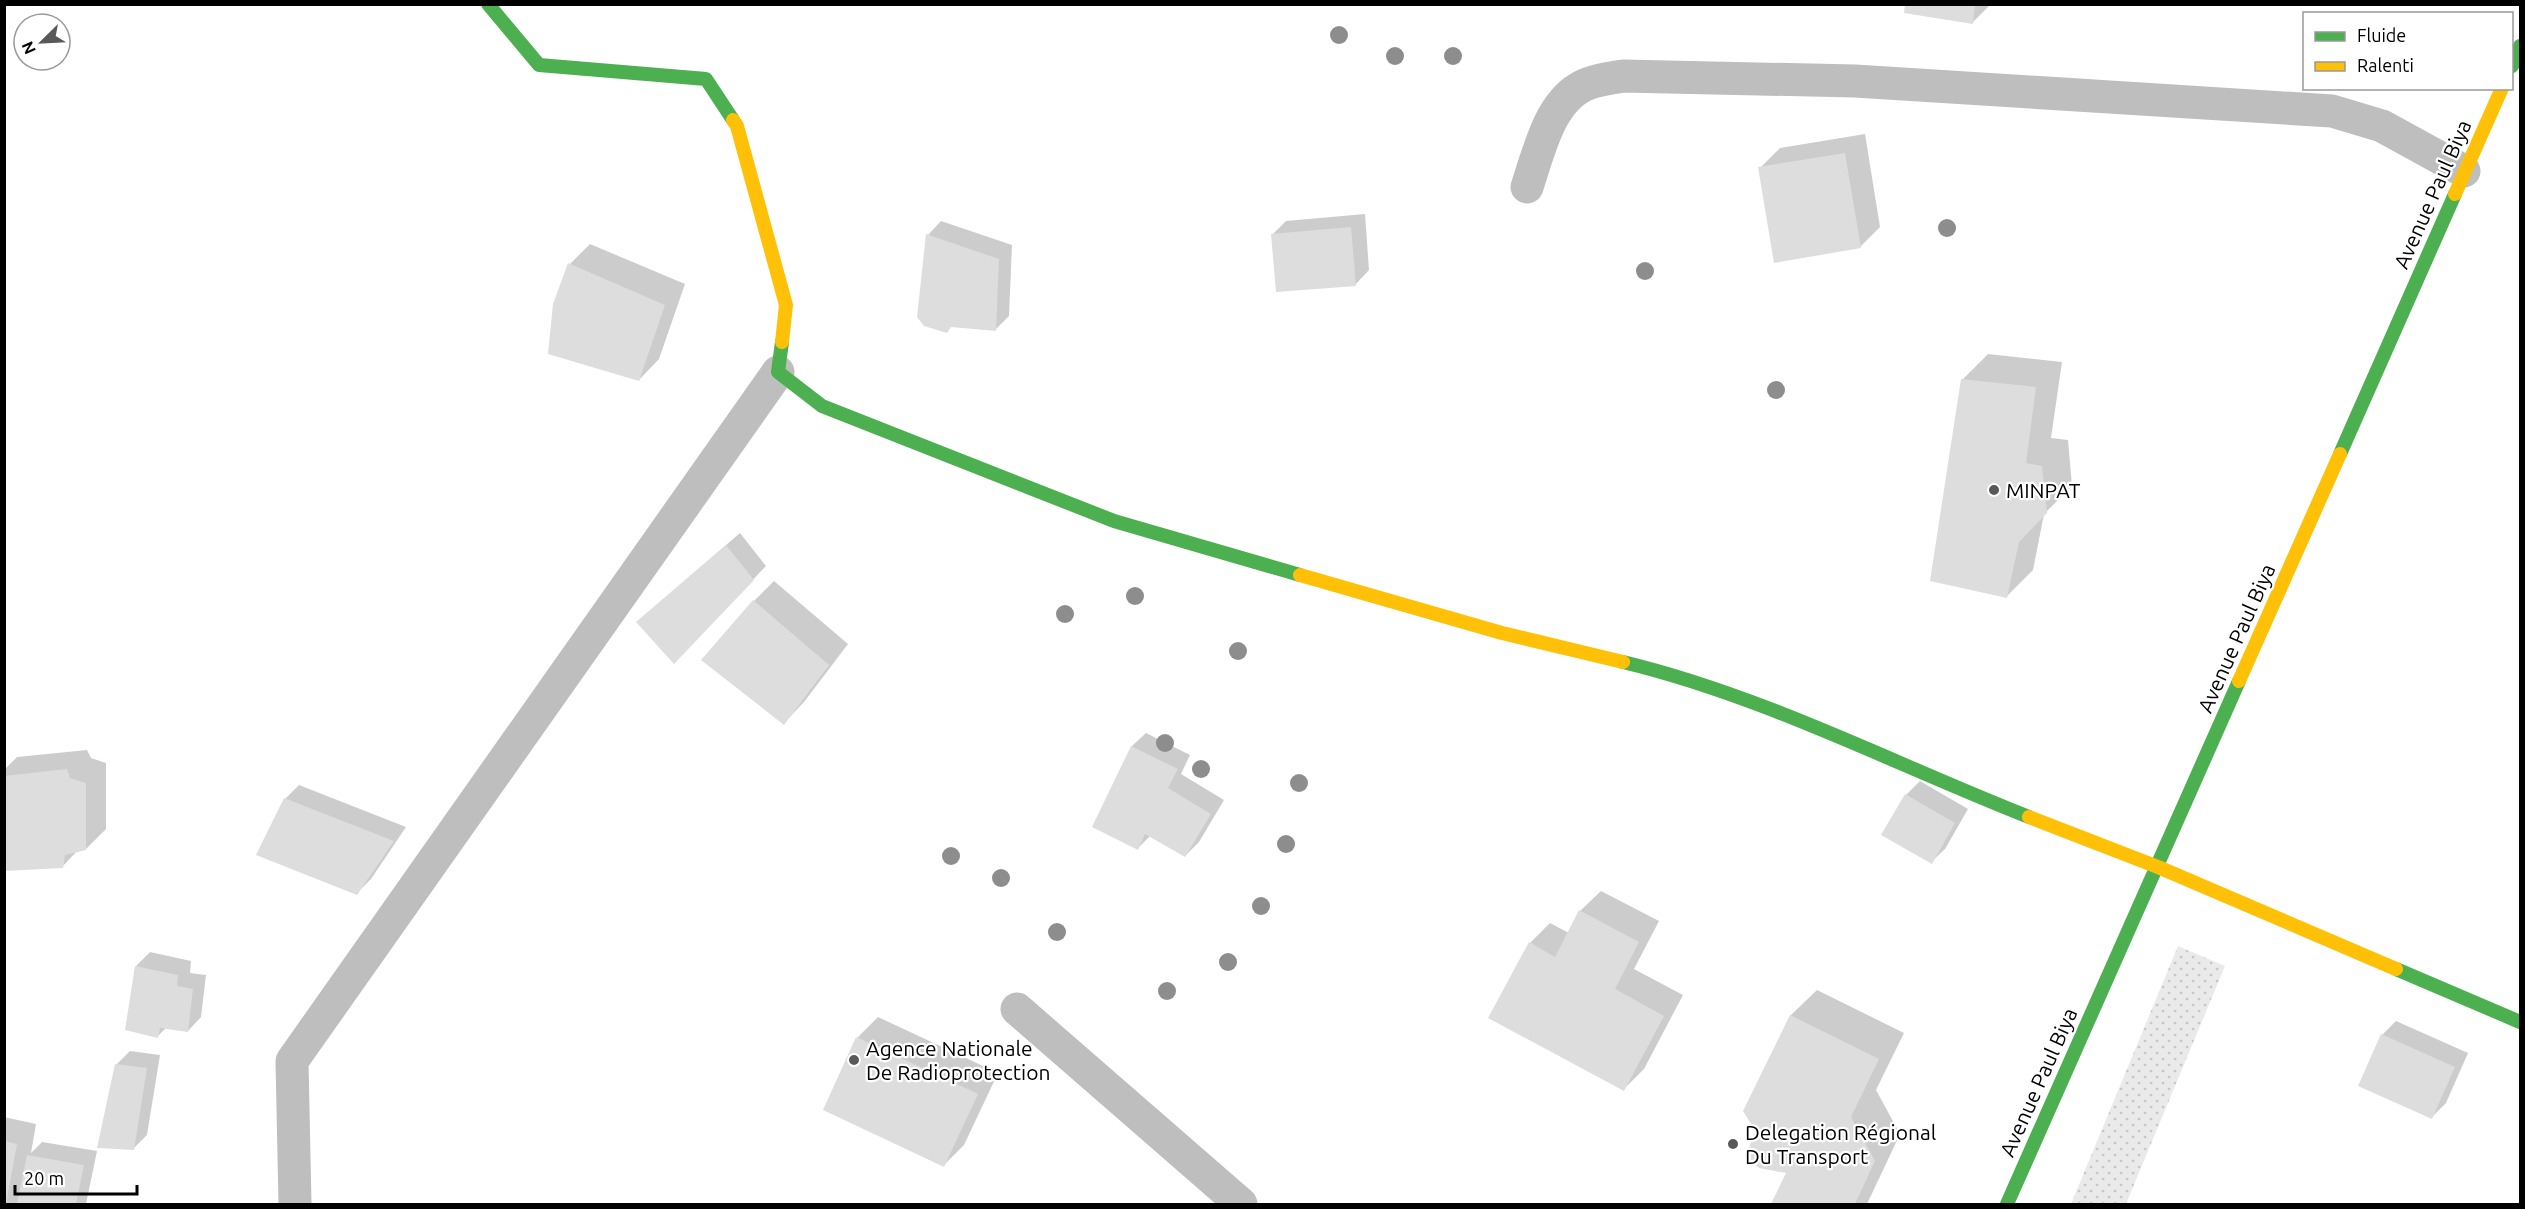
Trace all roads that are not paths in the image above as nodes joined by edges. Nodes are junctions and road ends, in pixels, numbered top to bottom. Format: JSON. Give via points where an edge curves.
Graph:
{"nodes":[{"id":1,"x":488,"y":4,"type":"edge"},
{"id":2,"x":2520,"y":46,"type":"edge"},
{"id":3,"x":2513,"y":62,"type":"edge"},
{"id":4,"x":2501,"y":90,"type":"edge"},
{"id":5,"x":2464,"y":171,"type":"junction"},
{"id":6,"x":1527,"y":187,"type":"dead end"},
{"id":7,"x":778,"y":372,"type":"junction"},
{"id":8,"x":2158,"y":867,"type":"junction"},
{"id":9,"x":1017,"y":1009,"type":"dead end"},
{"id":10,"x":2520,"y":1022,"type":"edge"},
{"id":11,"x":294,"y":1204,"type":"edge"},
{"id":12,"x":1241,"y":1204,"type":"edge"},
{"id":13,"x":2007,"y":1204,"type":"edge"}],
"edges":[{"from":1,"to":7,"type":"street","via":[[540,65],[706,79],[737,126],[786,305]]},
{"from":2,"to":3,"type":"street"},
{"from":4,"to":5,"type":"street","name":"Avenue Paul Biya"},
{"from":5,"to":6,"type":"street","via":[[2382,126],[2332,111],[1855,81],[1623,76],[1588,83],[1568,97],[1551,119]]},
{"from":5,"to":8,"type":"street","name":"Avenue Paul Biya"},
{"from":7,"to":8,"type":"street","via":[[822,406],[1114,521],[1502,633],[1665,673],[1790,715],[1978,797]]},
{"from":7,"to":11,"type":"street","via":[[292,1061]]},
{"from":8,"to":10,"type":"street"},
{"from":8,"to":13,"type":"street","name":"Avenue Paul Biya"},
{"from":9,"to":12,"type":"street"}]}
